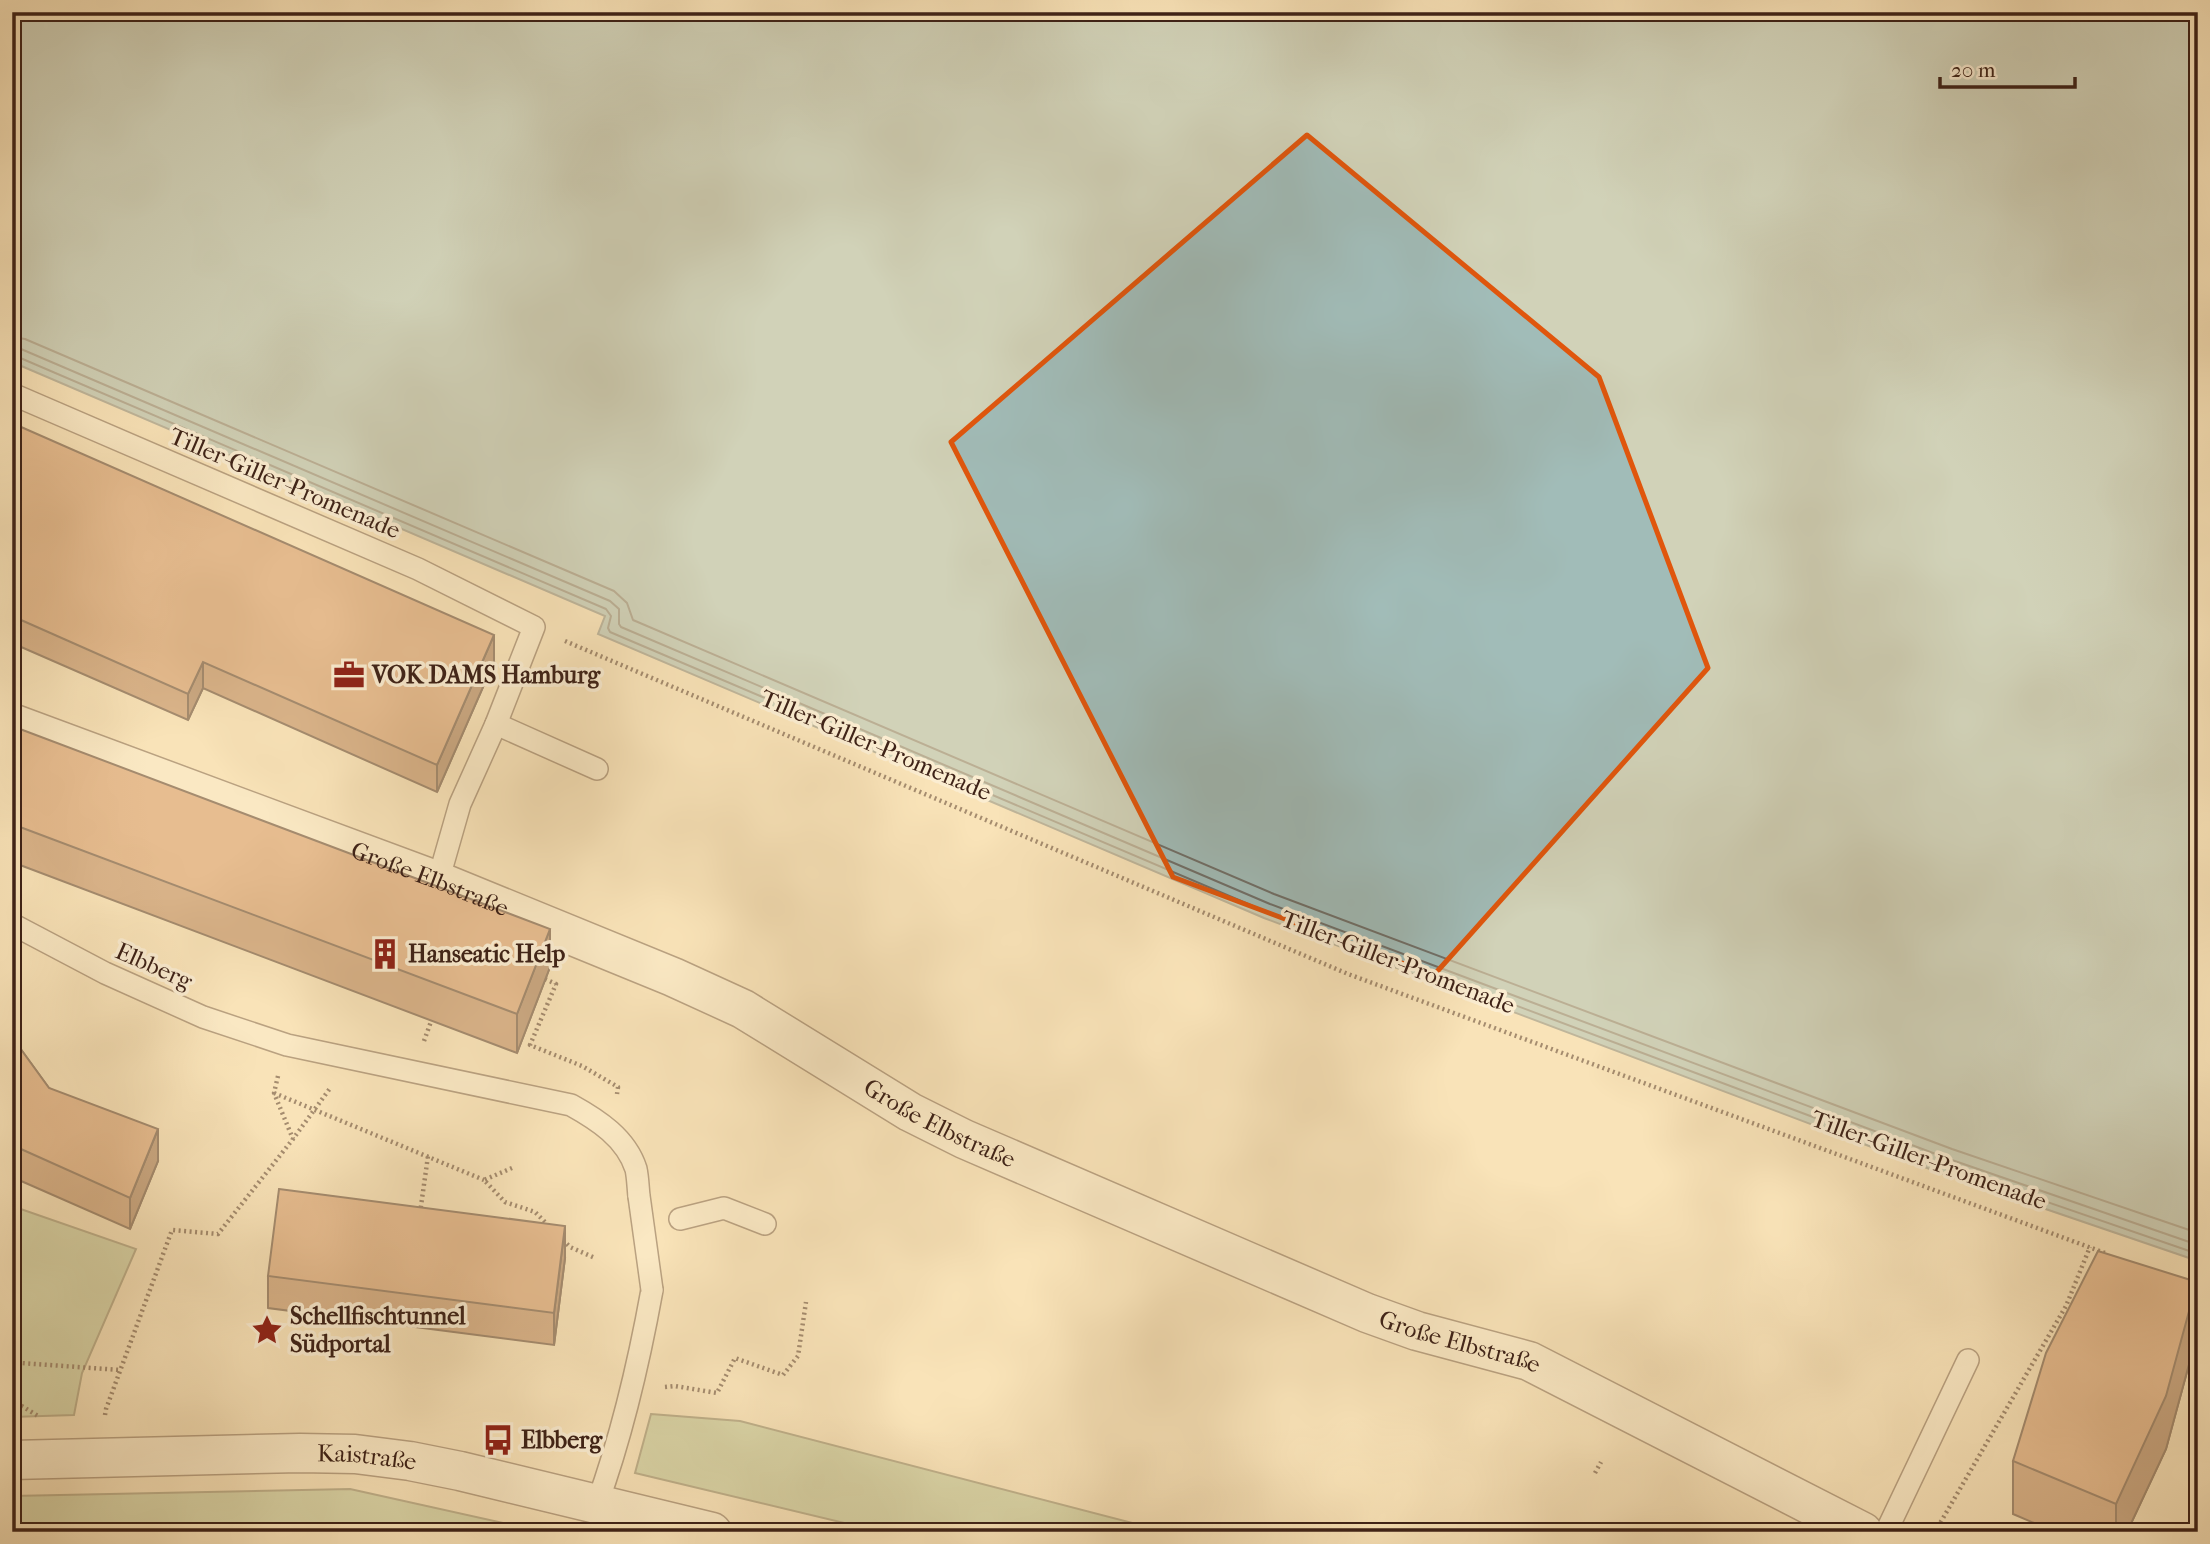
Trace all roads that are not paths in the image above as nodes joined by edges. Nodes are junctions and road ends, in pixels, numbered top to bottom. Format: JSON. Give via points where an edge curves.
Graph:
{"nodes":[{"id":1,"x":12,"y":394,"type":"edge"},
{"id":2,"x":12,"y":723,"type":"edge"},
{"id":3,"x":496,"y":724,"type":"junction"},
{"id":4,"x":597,"y":769,"type":"dead end"},
{"id":5,"x":438,"y":881,"type":"junction"},
{"id":6,"x":12,"y":924,"type":"edge"},
{"id":7,"x":680,"y":1219,"type":"dead end"},
{"id":8,"x":765,"y":1224,"type":"dead end"},
{"id":9,"x":1968,"y":1360,"type":"dead end"},
{"id":10,"x":12,"y":1460,"type":"edge"},
{"id":11,"x":597,"y":1504,"type":"junction"},
{"id":12,"x":712,"y":1532,"type":"edge"},
{"id":13,"x":1863,"y":1532,"type":"edge"},
{"id":14,"x":1886,"y":1532,"type":"edge"}],
"edges":[{"from":1,"to":3,"type":"lane","name":"Tiller-Giller-Promenade","via":[[418,569],[534,627]]},
{"from":2,"to":5,"type":"street","name":"Große Elbstraße"},
{"from":3,"to":4,"type":"lane"},
{"from":3,"to":5,"type":"lane","via":[[460,804]]},
{"from":5,"to":13,"type":"street","name":"Große Elbstraße","via":[[743,1009],[911,1112],[988,1150],[1367,1313],[1529,1361]]},
{"from":6,"to":11,"type":"lane","name":"Elbberg","bridge":true,"via":[[105,973],[204,1017],[287,1045],[571,1105],[600,1122],[621,1142],[636,1169],[652,1290],[614,1457]]},
{"from":7,"to":8,"type":"lane","via":[[724,1208]]},
{"from":9,"to":14,"type":"lane"},
{"from":10,"to":11,"type":"street","name":"Kaistraße","via":[[355,1454],[410,1461]]},
{"from":11,"to":12,"type":"street","name":"Kaistraße"}]}
